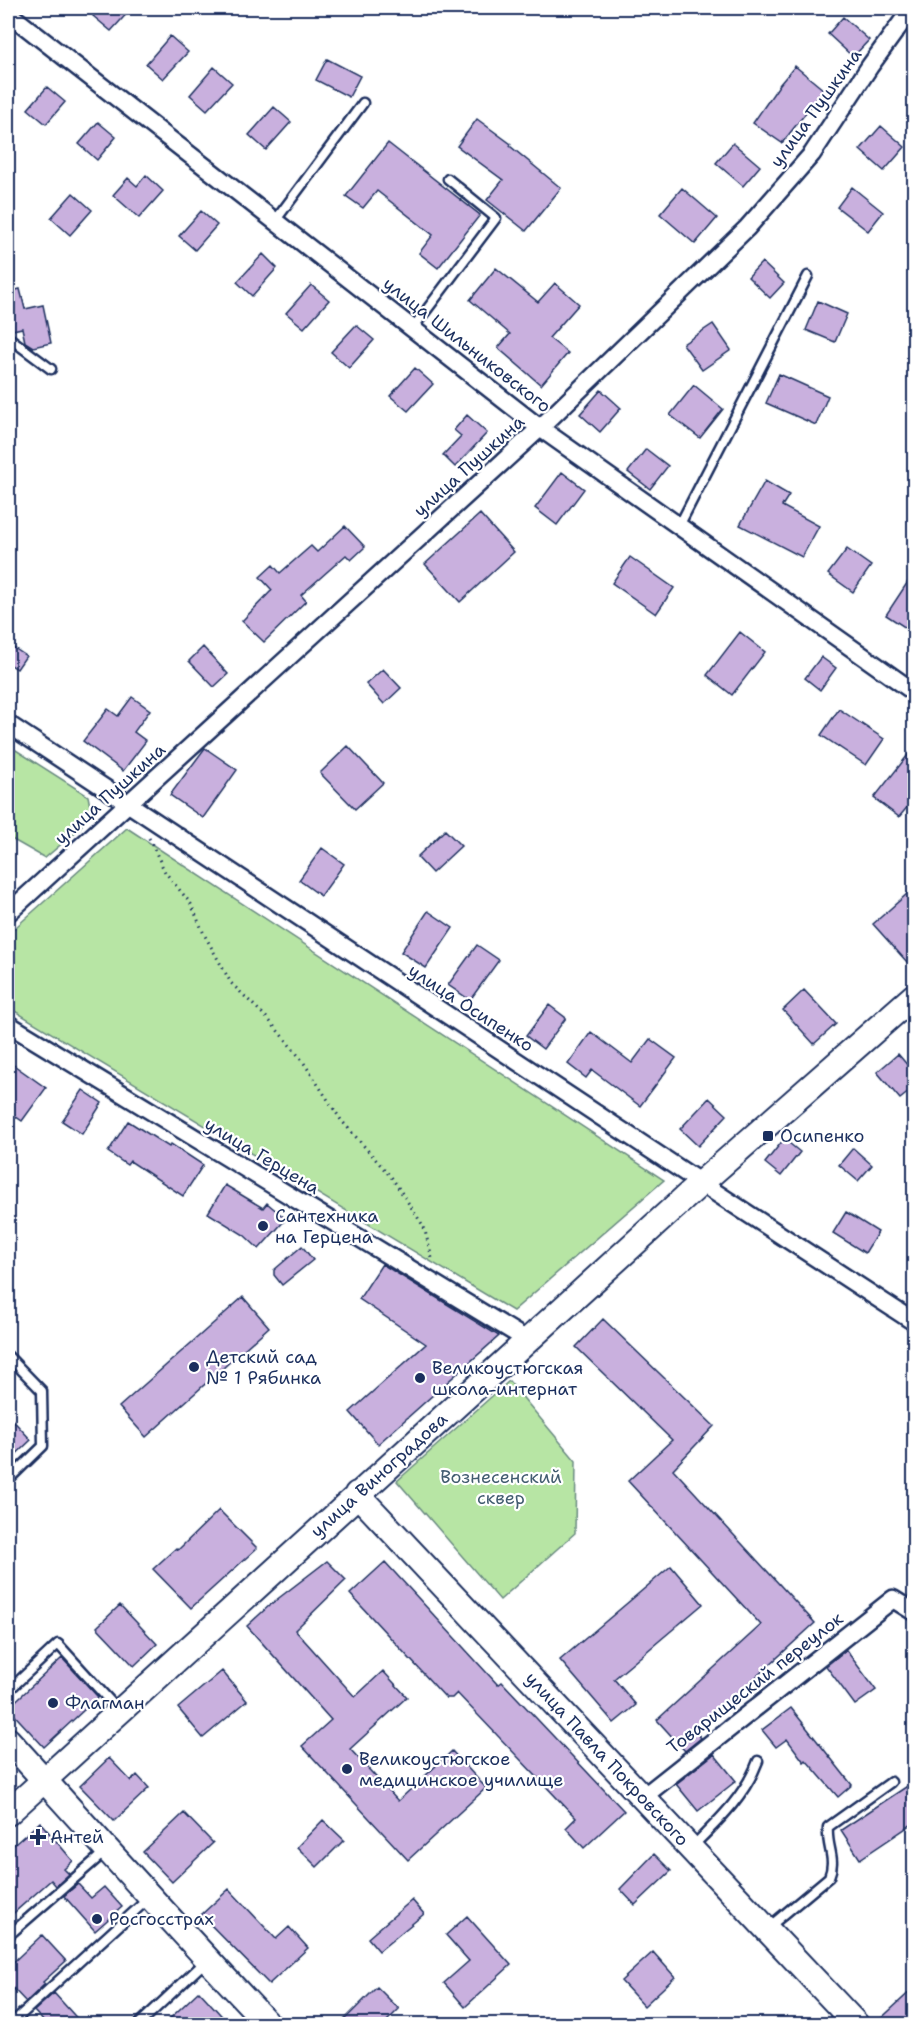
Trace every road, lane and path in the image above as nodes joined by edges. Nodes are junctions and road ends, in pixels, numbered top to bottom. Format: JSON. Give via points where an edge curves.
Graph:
{"nodes":[{"id":1,"x":912,"y":8,"type":"edge"},
{"id":2,"x":8,"y":13,"type":"edge"},
{"id":3,"x":363,"y":103,"type":"dead end"},
{"id":4,"x":448,"y":179,"type":"dead end"},
{"id":5,"x":275,"y":221,"type":"junction"},
{"id":6,"x":808,"y":276,"type":"dead end"},
{"id":7,"x":413,"y":328,"type":"junction"},
{"id":8,"x":8,"y":337,"type":"edge"},
{"id":9,"x":51,"y":369,"type":"dead end"},
{"id":10,"x":540,"y":428,"type":"junction"},
{"id":11,"x":679,"y":526,"type":"junction"},
{"id":12,"x":915,"y":692,"type":"edge"},
{"id":13,"x":8,"y":724,"type":"edge"},
{"id":14,"x":127,"y":804,"type":"junction"},
{"id":15,"x":143,"y":815,"type":"junction"},
{"id":16,"x":8,"y":913,"type":"edge"},
{"id":17,"x":915,"y":996,"type":"edge"},
{"id":18,"x":8,"y":1024,"type":"edge"},
{"id":19,"x":701,"y":1183,"type":"junction"},
{"id":20,"x":440,"y":1287,"type":"junction"},
{"id":21,"x":915,"y":1322,"type":"edge"},
{"id":22,"x":528,"y":1340,"type":"junction"},
{"id":23,"x":8,"y":1356,"type":"edge"},
{"id":24,"x":8,"y":1480,"type":"edge"},
{"id":25,"x":357,"y":1494,"type":"junction"},
{"id":26,"x":915,"y":1612,"type":"edge"},
{"id":27,"x":8,"y":1691,"type":"edge"},
{"id":28,"x":119,"y":1712,"type":"junction"},
{"id":29,"x":8,"y":1740,"type":"edge"},
{"id":30,"x":758,"y":1761,"type":"dead end"},
{"id":31,"x":44,"y":1780,"type":"junction"},
{"id":32,"x":891,"y":1782,"type":"dead end"},
{"id":33,"x":642,"y":1797,"type":"junction"},
{"id":34,"x":8,"y":1813,"type":"edge"},
{"id":35,"x":690,"y":1848,"type":"junction"},
{"id":36,"x":106,"y":1851,"type":"junction"},
{"id":37,"x":151,"y":1897,"type":"junction"},
{"id":38,"x":767,"y":1929,"type":"junction"},
{"id":39,"x":8,"y":1936,"type":"edge"},
{"id":40,"x":207,"y":1960,"type":"junction"},
{"id":41,"x":13,"y":2022,"type":"dead end"},
{"id":42,"x":139,"y":2025,"type":"edge"},
{"id":43,"x":268,"y":2025,"type":"edge"},
{"id":44,"x":856,"y":2025,"type":"edge"}],
"edges":[{"from":1,"to":10,"type":"street","name":"улица Пушкина","via":[[812,154],[747,228]]},
{"from":2,"to":5,"type":"street","name":"улица Шильниковского"},
{"from":3,"to":5,"type":"lane"},
{"from":4,"to":7,"type":"lane","via":[[496,218]]},
{"from":5,"to":7,"type":"street","name":"улица Шильниковского"},
{"from":6,"to":11,"type":"lane"},
{"from":7,"to":10,"type":"street","name":"улица Шильниковского"},
{"from":8,"to":9,"type":"lane"},
{"from":10,"to":11,"type":"street","name":"улица Шильниковского"},
{"from":10,"to":14,"type":"street","name":"улица Пушкина"},
{"from":11,"to":12,"type":"street","name":"улица Шильниковского"},
{"from":13,"to":14,"type":"street","name":"улица Осипенко"},
{"from":14,"to":15,"type":"street","name":"улица Осипенко"},
{"from":14,"to":16,"type":"street","name":"улица Пушкина"},
{"from":15,"to":19,"type":"street","name":"улица Осипенко"},
{"from":15,"to":20,"type":"path","via":[[147,836],[165,872],[191,904],[231,982],[302,1060],[341,1120],[392,1178],[424,1227]]},
{"from":17,"to":19,"type":"street","name":"улица Виноградова"},
{"from":18,"to":20,"type":"street","name":"улица Герцена"},
{"from":19,"to":21,"type":"street","name":"улица Осипенко"},
{"from":19,"to":22,"type":"street","name":"улица Виноградова"},
{"from":20,"to":22,"type":"street","name":"улица Герцена"},
{"from":22,"to":25,"type":"street","name":"улица Виноградова"},
{"from":23,"to":24,"type":"lane","via":[[42,1391],[43,1446]]},
{"from":25,"to":28,"type":"street","name":"улица Виноградова"},
{"from":25,"to":33,"type":"street","name":"улица Павла Покровского"},
{"from":26,"to":33,"type":"street","name":"Товарищеский переулок","via":[[893,1599]]},
{"from":27,"to":28,"type":"lane","via":[[58,1644]]},
{"from":28,"to":31,"type":"street","name":"улица Виноградова"},
{"from":29,"to":31,"type":"street"},
{"from":30,"to":35,"type":"lane","via":[[731,1806]]},
{"from":31,"to":34,"type":"street","name":"улица Виноградова"},
{"from":31,"to":36,"type":"street"},
{"from":32,"to":38,"type":"lane","via":[[828,1827],[833,1865],[829,1877]]},
{"from":33,"to":35,"type":"street","name":"улица Павла Покровского"},
{"from":35,"to":38,"type":"street","name":"улица Павла Покровского"},
{"from":36,"to":37,"type":"street"},
{"from":36,"to":39,"type":"lane"},
{"from":37,"to":40,"type":"street"},
{"from":37,"to":41,"type":"lane"},
{"from":38,"to":44,"type":"street","name":"улица Павла Покровского"},
{"from":40,"to":42,"type":"lane"},
{"from":40,"to":43,"type":"street"}]}
